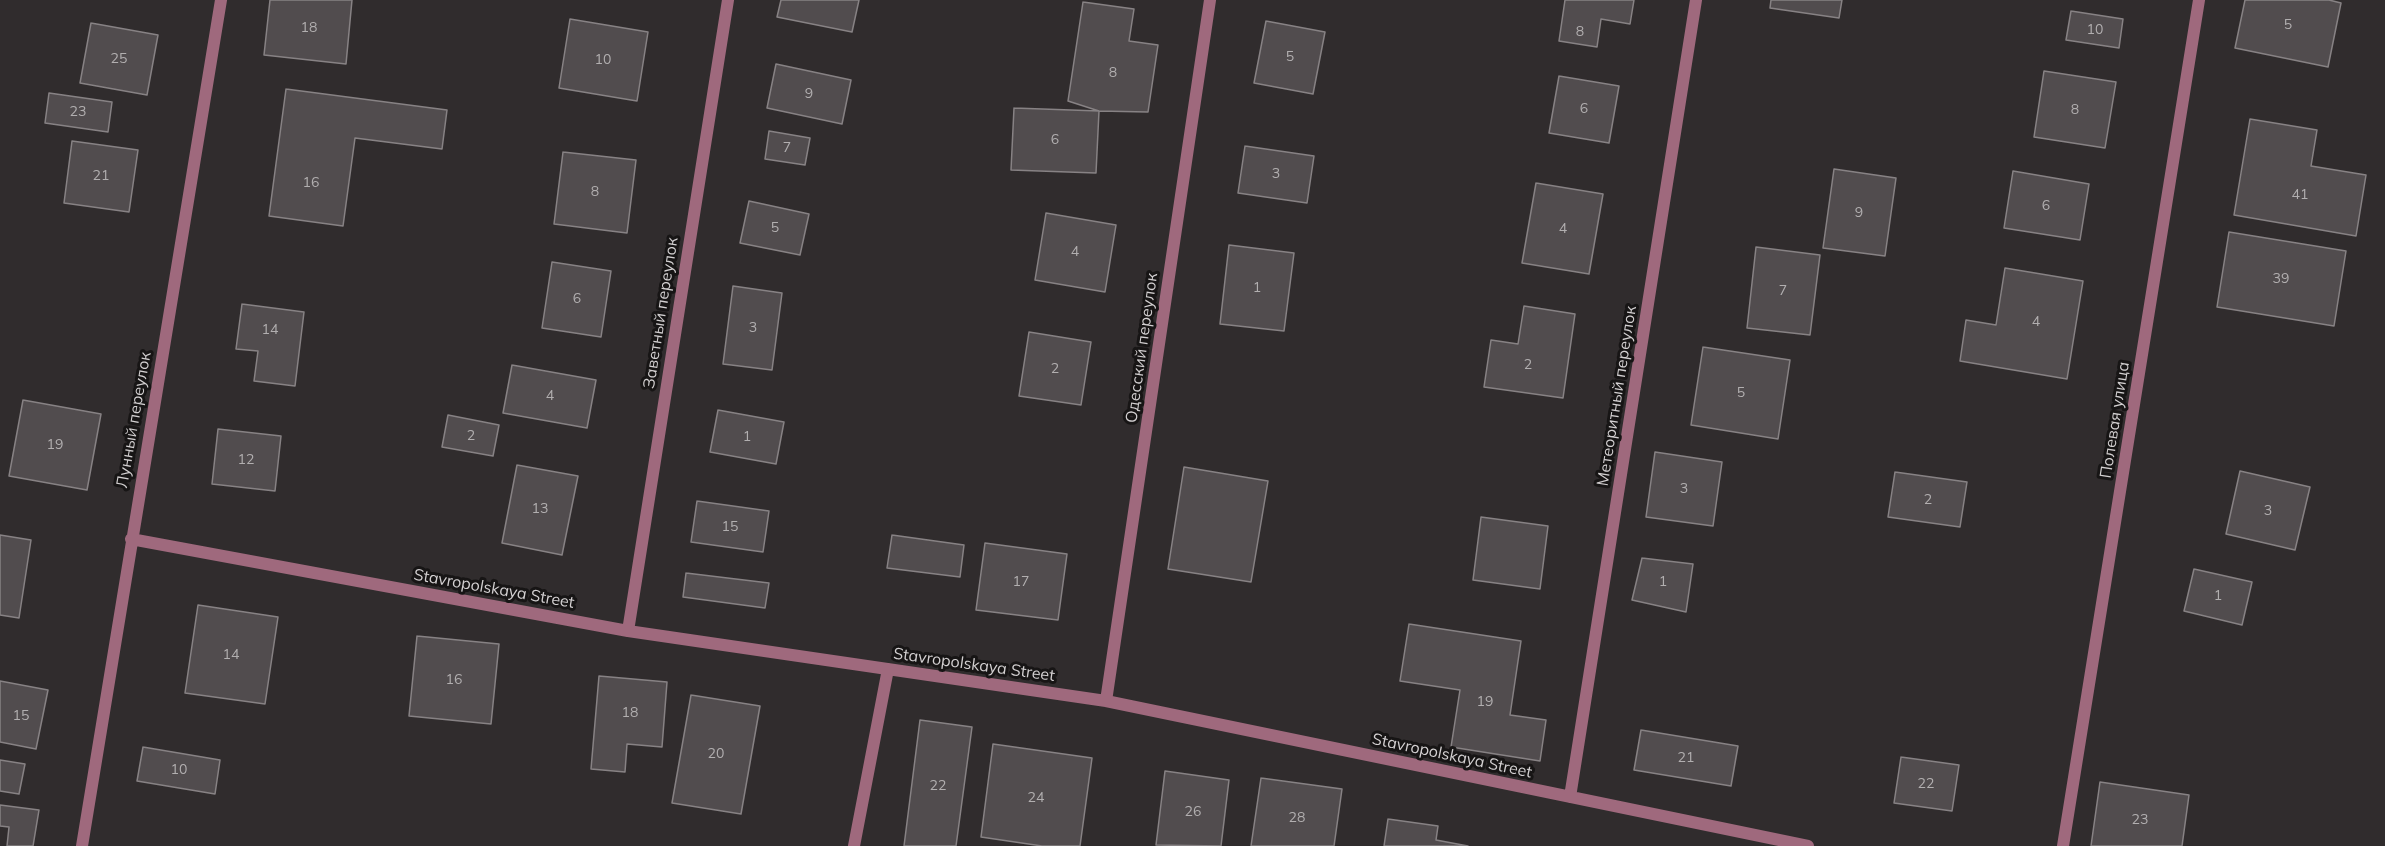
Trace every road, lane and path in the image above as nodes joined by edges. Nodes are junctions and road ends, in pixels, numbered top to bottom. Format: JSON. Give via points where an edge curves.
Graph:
{"nodes":[{"id":1,"x":221,"y":0,"type":"edge"},
{"id":2,"x":728,"y":0,"type":"edge"},
{"id":3,"x":1210,"y":0,"type":"edge"},
{"id":4,"x":1696,"y":0,"type":"edge"},
{"id":5,"x":2199,"y":0,"type":"edge"},
{"id":6,"x":131,"y":539,"type":"junction"},
{"id":7,"x":628,"y":630,"type":"junction"},
{"id":8,"x":888,"y":669,"type":"junction"},
{"id":9,"x":1106,"y":701,"type":"junction"},
{"id":10,"x":1570,"y":797,"type":"junction"},
{"id":11,"x":82,"y":846,"type":"edge"},
{"id":12,"x":854,"y":846,"type":"edge"},
{"id":13,"x":1808,"y":846,"type":"edge"},
{"id":14,"x":2063,"y":846,"type":"edge"}],
"edges":[{"from":1,"to":6,"type":"street","name":"Лунный переулок"},
{"from":2,"to":7,"type":"street","name":"Заветный переулок"},
{"from":3,"to":9,"type":"street","name":"Одесский переулок"},
{"from":4,"to":10,"type":"street","name":"Метеоритный переулок"},
{"from":5,"to":14,"type":"street","name":"Полевая улица"},
{"from":6,"to":7,"type":"street","name":"Stavropolskaya Street"},
{"from":6,"to":11,"type":"street","name":"Лунный переулок"},
{"from":7,"to":8,"type":"street","name":"Stavropolskaya Street"},
{"from":8,"to":9,"type":"street","name":"Stavropolskaya Street"},
{"from":8,"to":12,"type":"street"},
{"from":9,"to":10,"type":"street","name":"Stavropolskaya Street"},
{"from":10,"to":13,"type":"street","name":"Stavropolskaya Street"}]}
